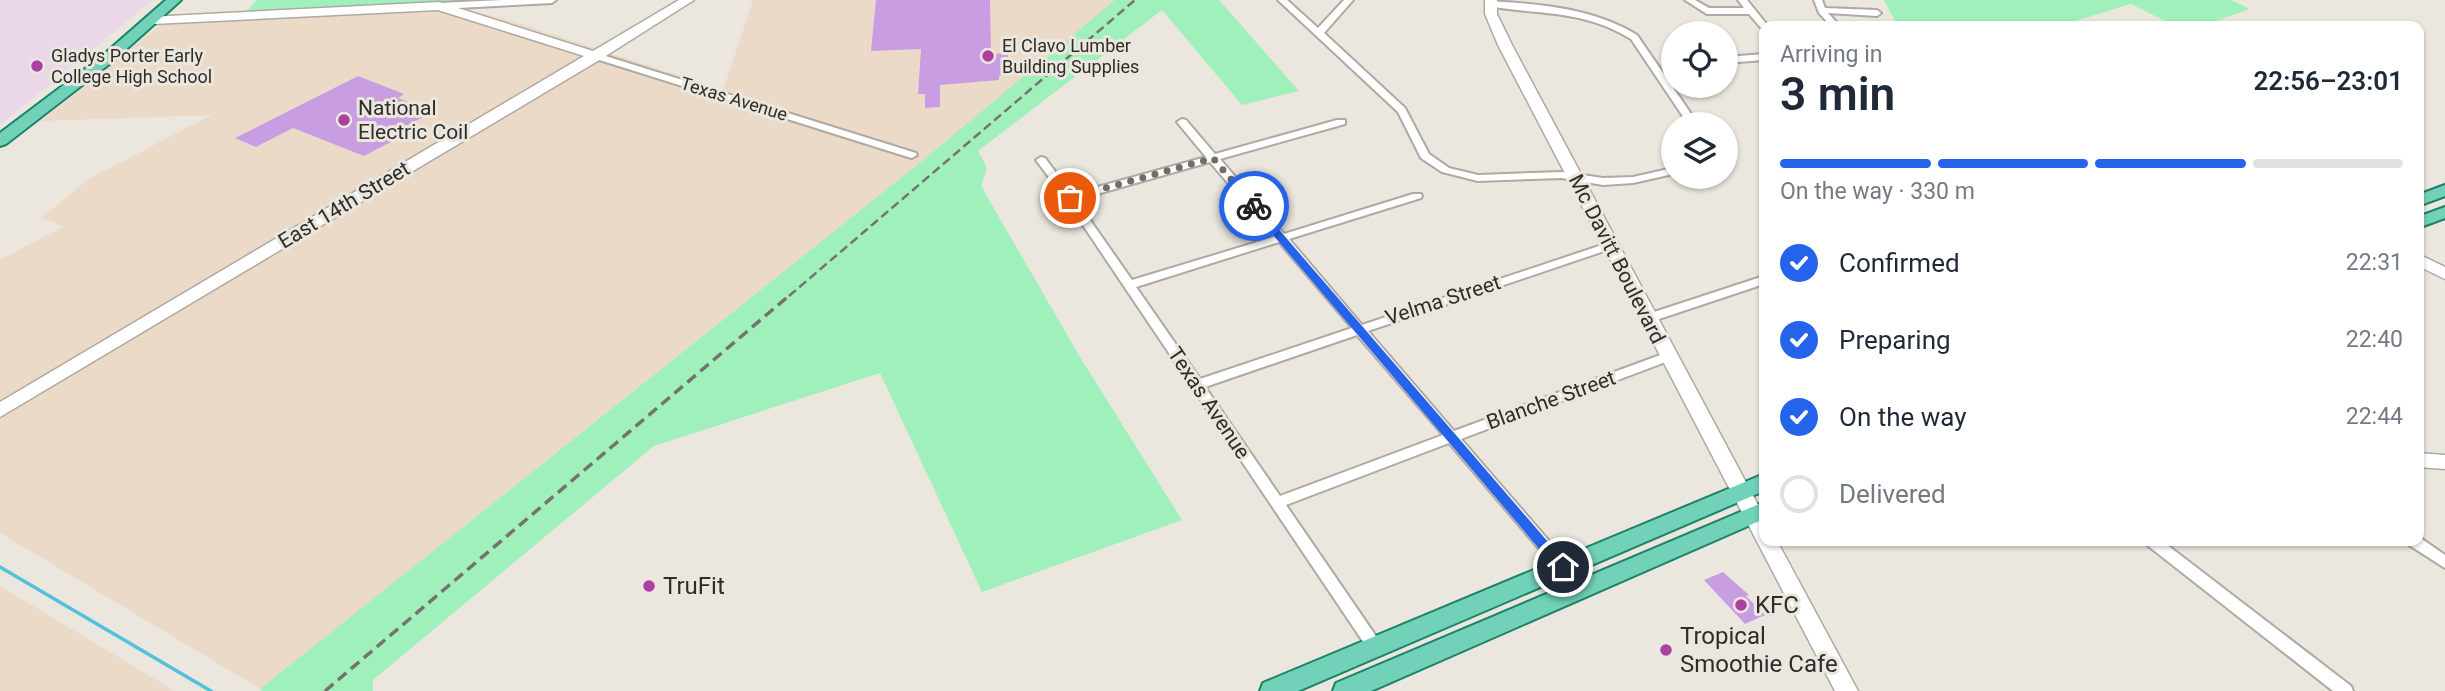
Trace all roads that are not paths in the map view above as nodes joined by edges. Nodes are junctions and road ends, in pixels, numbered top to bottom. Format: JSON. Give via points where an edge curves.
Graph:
{"nodes":[{"id":1,"x":174,"y":0,"type":"edge"},
{"id":2,"x":552,"y":0,"type":"edge"},
{"id":3,"x":688,"y":0,"type":"edge"},
{"id":4,"x":1282,"y":0,"type":"edge"},
{"id":5,"x":1349,"y":0,"type":"edge"},
{"id":6,"x":1689,"y":0,"type":"edge"},
{"id":7,"x":1742,"y":0,"type":"edge"},
{"id":8,"x":1818,"y":0,"type":"edge"},
{"id":9,"x":1490,"y":2,"type":"edge"},
{"id":10,"x":439,"y":6,"type":"junction"},
{"id":11,"x":1822,"y":10,"type":"junction"},
{"id":12,"x":1752,"y":12,"type":"junction"},
{"id":13,"x":1877,"y":13,"type":"dead end"},
{"id":14,"x":153,"y":20,"type":"junction"},
{"id":15,"x":1760,"y":21,"type":"edge"},
{"id":16,"x":1832,"y":21,"type":"edge"},
{"id":17,"x":1318,"y":33,"type":"junction"},
{"id":18,"x":596,"y":56,"type":"junction"},
{"id":19,"x":1759,"y":57,"type":"edge"},
{"id":20,"x":1738,"y":59,"type":"edge"},
{"id":21,"x":1685,"y":112,"type":"edge"},
{"id":22,"x":1182,"y":122,"type":"dead end"},
{"id":23,"x":1342,"y":122,"type":"dead end"},
{"id":24,"x":0,"y":141,"type":"edge"},
{"id":25,"x":912,"y":155,"type":"dead end"},
{"id":26,"x":1213,"y":158,"type":"junction"},
{"id":27,"x":1041,"y":160,"type":"dead end"},
{"id":28,"x":1661,"y":175,"type":"edge"},
{"id":29,"x":1574,"y":176,"type":"junction"},
{"id":30,"x":2445,"y":190,"type":"edge"},
{"id":31,"x":1417,"y":196,"type":"dead end"},
{"id":32,"x":1070,"y":198,"type":"junction"},
{"id":33,"x":2424,"y":199,"type":"edge"},
{"id":34,"x":2445,"y":200,"type":"edge"},
{"id":35,"x":2424,"y":209,"type":"edge"},
{"id":36,"x":2445,"y":212,"type":"edge"},
{"id":37,"x":2424,"y":221,"type":"edge"},
{"id":38,"x":1279,"y":237,"type":"junction"},
{"id":39,"x":1612,"y":245,"type":"junction"},
{"id":40,"x":2424,"y":262,"type":"edge"},
{"id":41,"x":2445,"y":274,"type":"edge"},
{"id":42,"x":1759,"y":284,"type":"edge"},
{"id":43,"x":1129,"y":285,"type":"junction"},
{"id":44,"x":1649,"y":318,"type":"junction"},
{"id":45,"x":1358,"y":329,"type":"junction"},
{"id":46,"x":1667,"y":357,"type":"junction"},
{"id":47,"x":1196,"y":385,"type":"junction"},
{"id":48,"x":0,"y":410,"type":"edge"},
{"id":49,"x":1450,"y":437,"type":"junction"},
{"id":50,"x":2424,"y":460,"type":"edge"},
{"id":51,"x":2445,"y":462,"type":"edge"},
{"id":52,"x":1759,"y":484,"type":"edge"},
{"id":53,"x":1741,"y":491,"type":"junction"},
{"id":54,"x":1278,"y":502,"type":"junction"},
{"id":55,"x":1758,"y":512,"type":"edge"},
{"id":56,"x":1770,"y":546,"type":"edge"},
{"id":57,"x":2158,"y":546,"type":"edge"},
{"id":58,"x":2421,"y":546,"type":"edge"},
{"id":59,"x":2445,"y":562,"type":"edge"},
{"id":60,"x":1563,"y":567,"type":"junction"},
{"id":61,"x":1376,"y":647,"type":"junction"},
{"id":62,"x":1272,"y":691,"type":"edge"},
{"id":63,"x":1345,"y":691,"type":"edge"},
{"id":64,"x":1847,"y":691,"type":"edge"},
{"id":65,"x":2344,"y":691,"type":"edge"}],
"edges":[{"from":1,"to":14,"type":"main road"},
{"from":2,"to":10,"type":"street"},
{"from":3,"to":18,"type":"street","name":"East 14th Street"},
{"from":4,"to":17,"type":"street"},
{"from":5,"to":17,"type":"street"},
{"from":6,"to":12,"type":"street","via":[[1707,11]]},
{"from":7,"to":12,"type":"street"},
{"from":8,"to":11,"type":"street"},
{"from":9,"to":21,"type":"street","via":[[1569,13],[1624,29]]},
{"from":9,"to":29,"type":"street","name":"Mc Davitt Boulevard","via":[[1504,45]]},
{"from":10,"to":14,"type":"street"},
{"from":10,"to":18,"type":"street"},
{"from":11,"to":13,"type":"street"},
{"from":11,"to":16,"type":"street"},
{"from":12,"to":15,"type":"street"},
{"from":14,"to":24,"type":"main road"},
{"from":17,"to":29,"type":"street","via":[[1402,110],[1422,153],[1443,169],[1488,179]]},
{"from":18,"to":25,"type":"street","name":"Texas Avenue"},
{"from":18,"to":48,"type":"street","name":"East 14th Street"},
{"from":19,"to":20,"type":"street"},
{"from":22,"to":26,"type":"street"},
{"from":23,"to":26,"type":"street"},
{"from":26,"to":32,"type":"street"},
{"from":26,"to":38,"type":"street"},
{"from":27,"to":32,"type":"street","name":"Texas Avenue"},
{"from":28,"to":29,"type":"street","via":[[1591,182]]},
{"from":29,"to":39,"type":"street","name":"Mc Davitt Boulevard"},
{"from":30,"to":33,"type":"main road"},
{"from":31,"to":38,"type":"street"},
{"from":32,"to":43,"type":"street","name":"Texas Avenue"},
{"from":34,"to":35,"type":"main road"},
{"from":36,"to":37,"type":"main road"},
{"from":38,"to":43,"type":"street"},
{"from":38,"to":45,"type":"street"},
{"from":39,"to":44,"type":"street","name":"Mc Davitt Boulevard"},
{"from":39,"to":45,"type":"street","name":"Velma Street"},
{"from":40,"to":41,"type":"street"},
{"from":42,"to":44,"type":"street"},
{"from":43,"to":47,"type":"street","name":"Texas Avenue"},
{"from":44,"to":46,"type":"street","name":"Mc Davitt Boulevard"},
{"from":45,"to":47,"type":"street","name":"Velma Street"},
{"from":45,"to":49,"type":"street"},
{"from":46,"to":49,"type":"street","name":"Blanche Street"},
{"from":46,"to":53,"type":"street","name":"Mc Davitt Boulevard"},
{"from":47,"to":54,"type":"street","name":"Texas Avenue"},
{"from":49,"to":54,"type":"street","name":"Blanche Street"},
{"from":49,"to":60,"type":"street"},
{"from":50,"to":51,"type":"street"},
{"from":52,"to":53,"type":"main road"},
{"from":53,"to":55,"type":"street","name":"Mc Davitt Boulevard"},
{"from":53,"to":60,"type":"main road"},
{"from":54,"to":61,"type":"street","name":"Texas Avenue"},
{"from":55,"to":63,"type":"main road"},
{"from":56,"to":64,"type":"street"},
{"from":57,"to":65,"type":"street"},
{"from":58,"to":59,"type":"street"},
{"from":60,"to":61,"type":"main road"},
{"from":61,"to":62,"type":"main road"}]}
